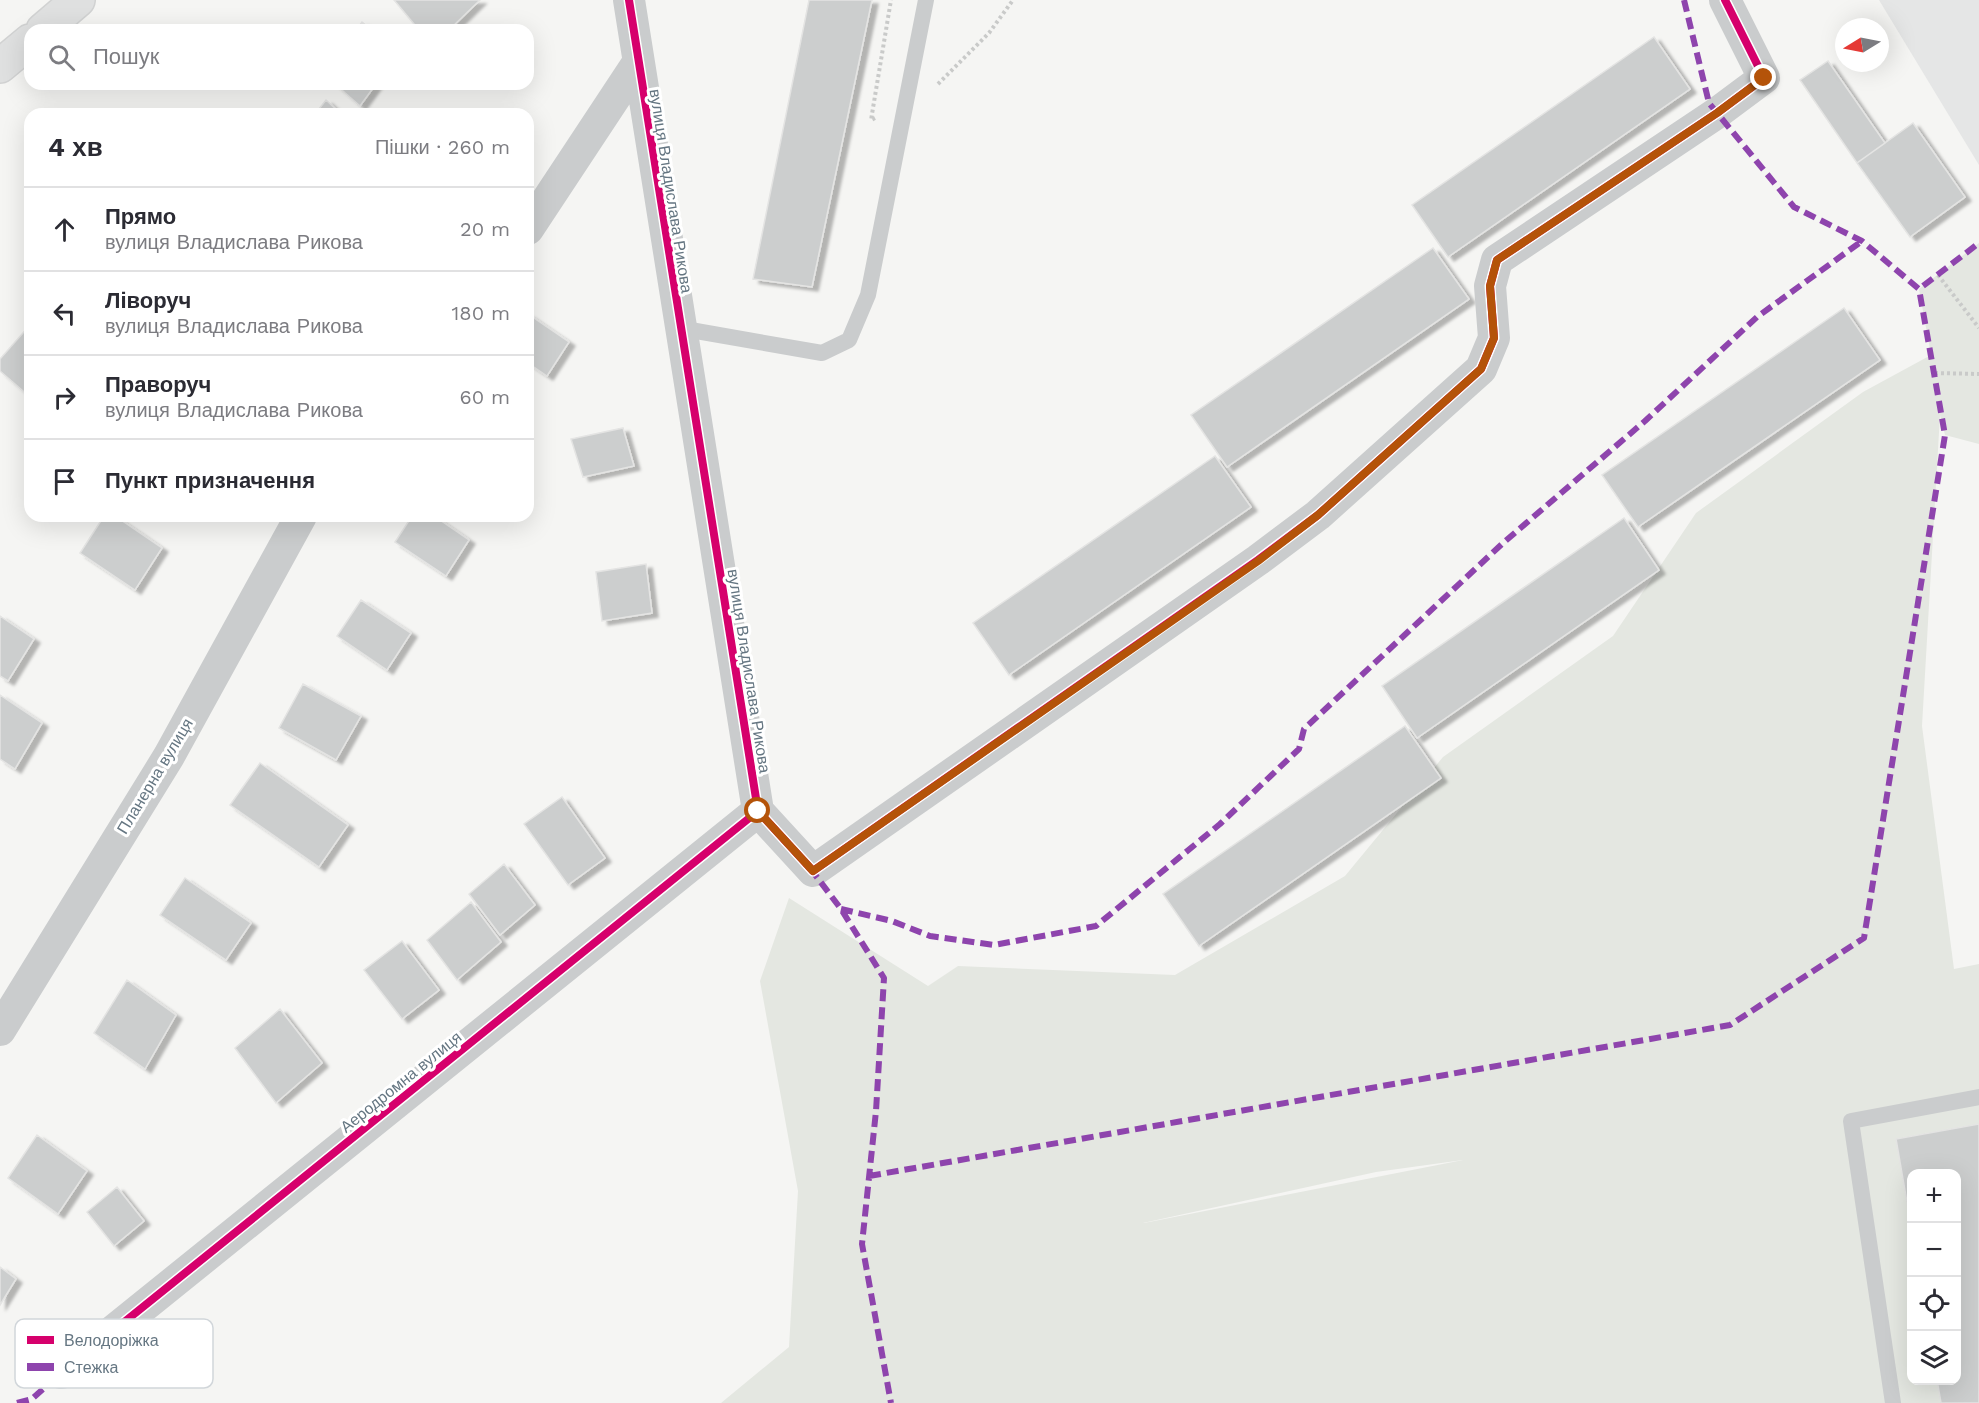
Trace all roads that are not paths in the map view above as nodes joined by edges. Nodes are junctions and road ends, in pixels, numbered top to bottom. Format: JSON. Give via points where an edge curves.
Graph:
{"nodes":[{"id":1,"x":78,"y":0,"type":"edge"},
{"id":2,"x":629,"y":0,"type":"edge"},
{"id":3,"x":926,"y":0,"type":"edge"},
{"id":4,"x":1725,"y":0,"type":"edge"},
{"id":5,"x":50,"y":24,"type":"edge"},
{"id":6,"x":24,"y":46,"type":"edge"},
{"id":7,"x":637,"y":64,"type":"junction"},
{"id":8,"x":0,"y":66,"type":"edge"},
{"id":9,"x":534,"y":221,"type":"edge"},
{"id":10,"x":679,"y":328,"type":"junction"},
{"id":11,"x":298,"y":522,"type":"edge"},
{"id":12,"x":758,"y":811,"type":"junction"},
{"id":13,"x":0,"y":1030,"type":"edge"},
{"id":14,"x":1979,"y":1097,"type":"edge"},
{"id":15,"x":129,"y":1319,"type":"edge"},
{"id":16,"x":1893,"y":1403,"type":"edge"}],
"edges":[{"from":1,"to":5,"type":"highway"},
{"from":2,"to":7,"type":"street","name":"вулиця Владислава Рикова"},
{"from":3,"to":10,"type":"lane","via":[[868,295],[849,340],[822,353]]},
{"from":4,"to":12,"type":"street","via":[[1764,78],[1497,260],[1490,286],[1494,338],[1481,369],[1318,515],[1258,561],[813,871]]},
{"from":6,"to":8,"type":"highway"},
{"from":7,"to":9,"type":"street"},
{"from":7,"to":10,"type":"street","name":"вулиця Владислава Рикова"},
{"from":10,"to":12,"type":"street","name":"вулиця Владислава Рикова"},
{"from":11,"to":13,"type":"street","name":"Планерна вулиця","via":[[169,756]]},
{"from":12,"to":15,"type":"street","name":"Аеродромна вулиця"},
{"from":14,"to":16,"type":"lane","via":[[1851,1121]]}]}
